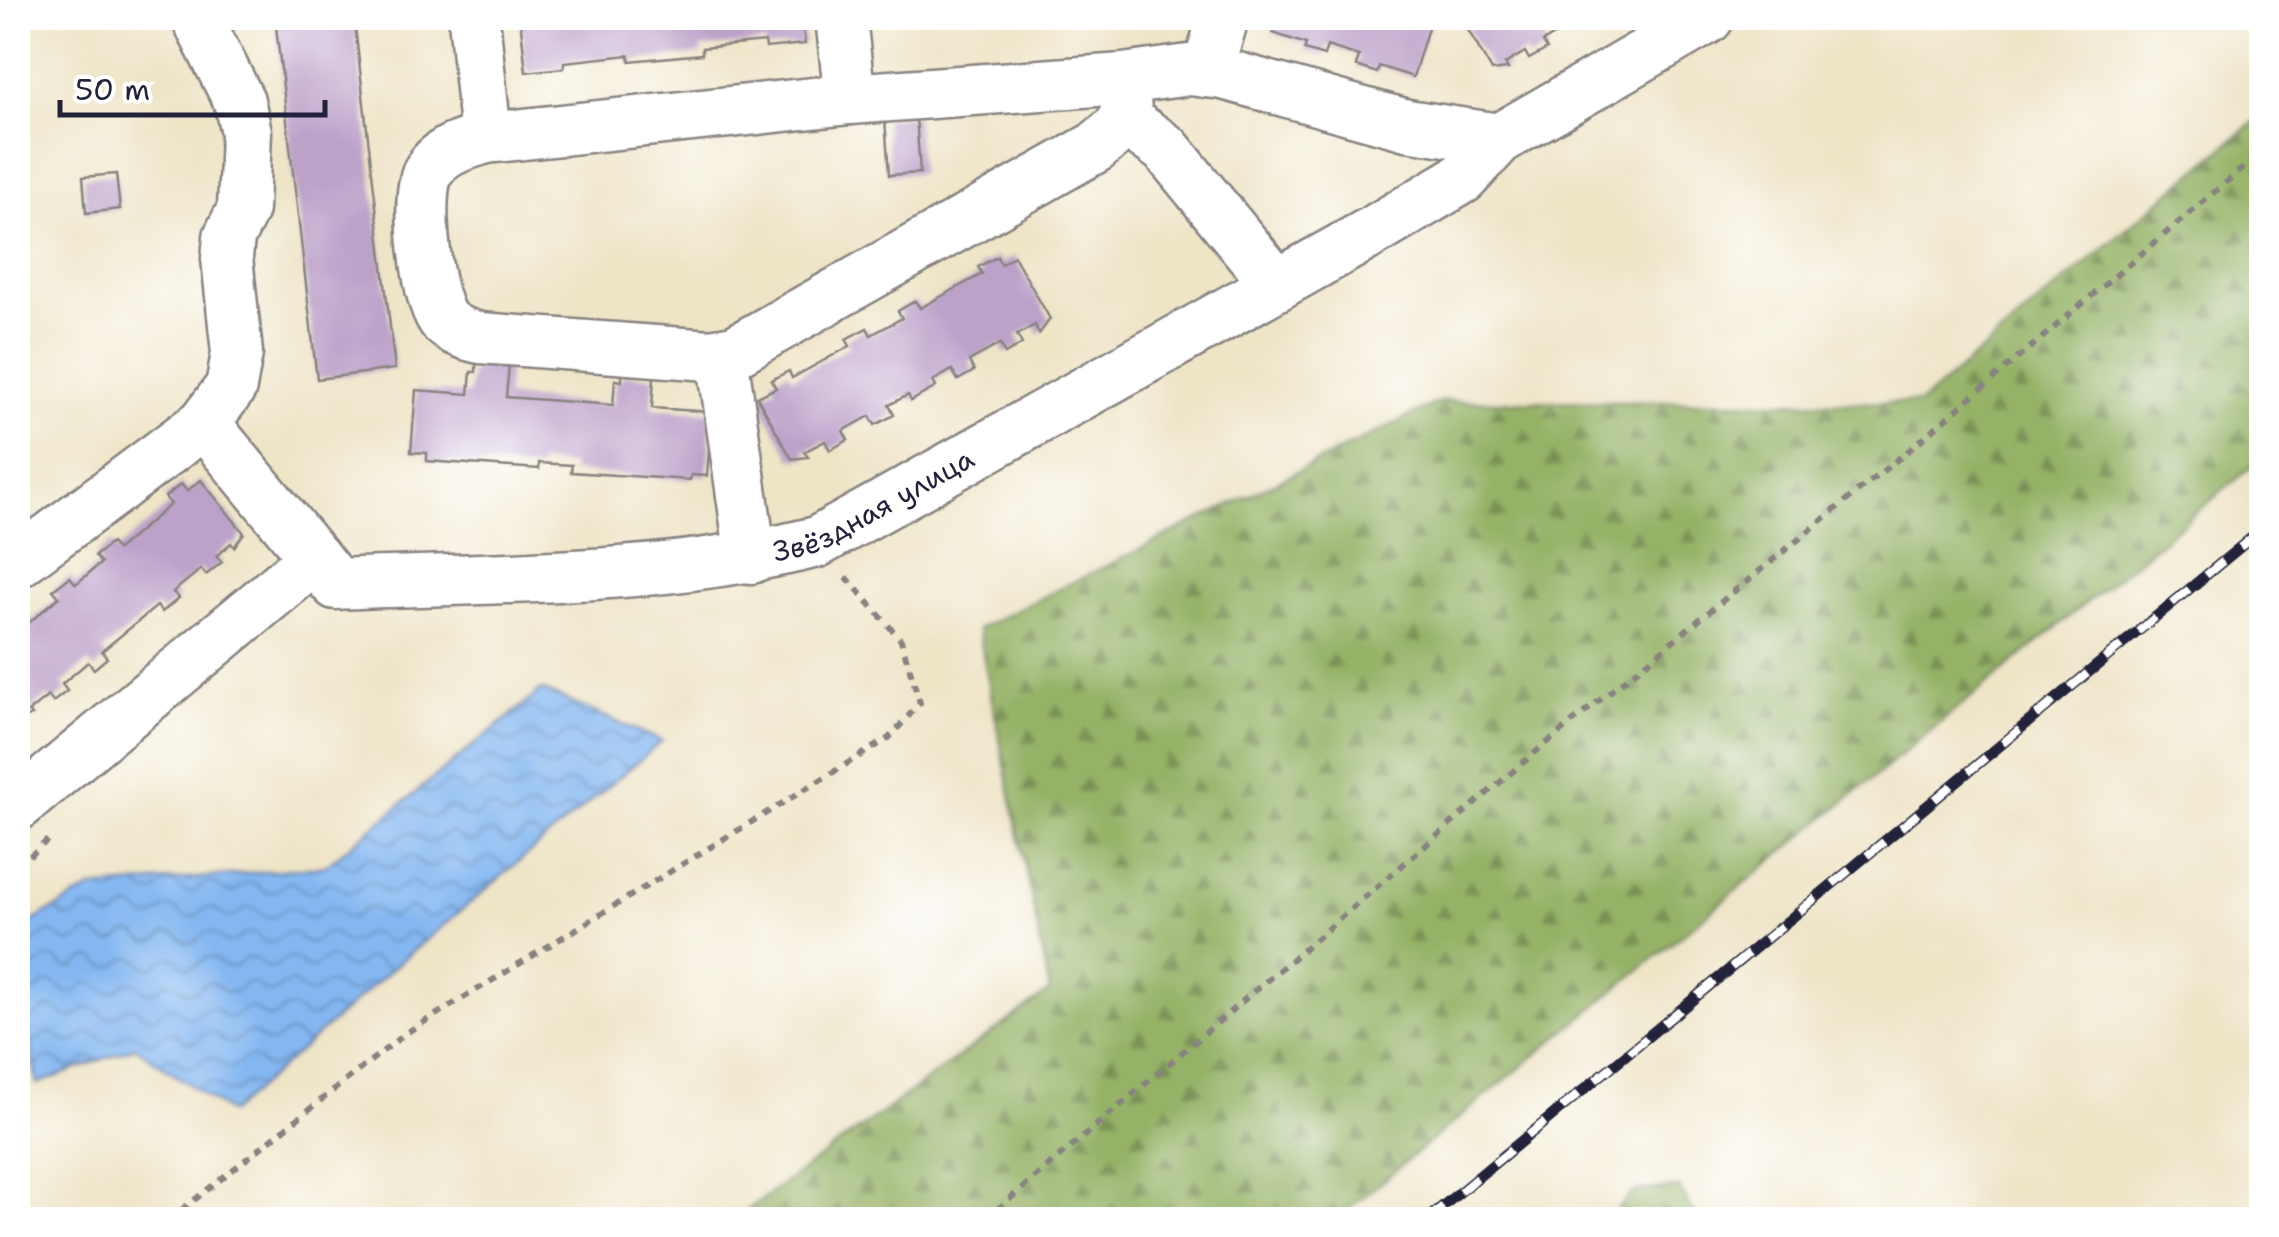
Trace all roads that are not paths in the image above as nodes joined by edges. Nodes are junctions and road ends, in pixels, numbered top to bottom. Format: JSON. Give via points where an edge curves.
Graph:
{"nodes":[{"id":1,"x":198,"y":18,"type":"edge"},
{"id":2,"x":474,"y":18,"type":"edge"},
{"id":3,"x":841,"y":18,"type":"edge"},
{"id":4,"x":1223,"y":18,"type":"edge"},
{"id":5,"x":1708,"y":18,"type":"edge"},
{"id":6,"x":1207,"y":72,"type":"junction"},
{"id":7,"x":850,"y":99,"type":"junction"},
{"id":8,"x":1125,"y":100,"type":"junction"},
{"id":9,"x":486,"y":138,"type":"junction"},
{"id":10,"x":1499,"y":139,"type":"junction"},
{"id":11,"x":1277,"y":286,"type":"junction"},
{"id":12,"x":722,"y":354,"type":"junction"},
{"id":13,"x":204,"y":423,"type":"junction"},
{"id":14,"x":314,"y":558,"type":"junction"},
{"id":15,"x":750,"y":558,"type":"junction"},
{"id":16,"x":18,"y":562,"type":"edge"},
{"id":17,"x":18,"y":805,"type":"edge"}],
"edges":[{"from":1,"to":13,"type":"street","via":[[234,87],[246,132],[243,210],[227,258],[237,354],[231,387]]},
{"from":2,"to":9,"type":"street"},
{"from":3,"to":7,"type":"street"},
{"from":4,"to":6,"type":"street"},
{"from":5,"to":10,"type":"street","name":"Звёздная улица"},
{"from":6,"to":8,"type":"street","via":[[1189,70]]},
{"from":6,"to":10,"type":"street","via":[[1408,125]]},
{"from":7,"to":8,"type":"street"},
{"from":7,"to":9,"type":"street"},
{"from":8,"to":11,"type":"street"},
{"from":8,"to":12,"type":"street","via":[[1096,147],[766,336]]},
{"from":9,"to":12,"type":"street","via":[[442,154],[422,191],[432,297],[448,325],[480,338]]},
{"from":10,"to":11,"type":"street","name":"Звёздная улица","via":[[1463,178]]},
{"from":11,"to":15,"type":"street","name":"Звёздная улица","via":[[817,542]]},
{"from":12,"to":15,"type":"street"},
{"from":13,"to":14,"type":"street"},
{"from":13,"to":16,"type":"street"},
{"from":14,"to":15,"type":"street","name":"Звёздная улица","via":[[336,584],[656,569]]},
{"from":14,"to":17,"type":"street"}]}
